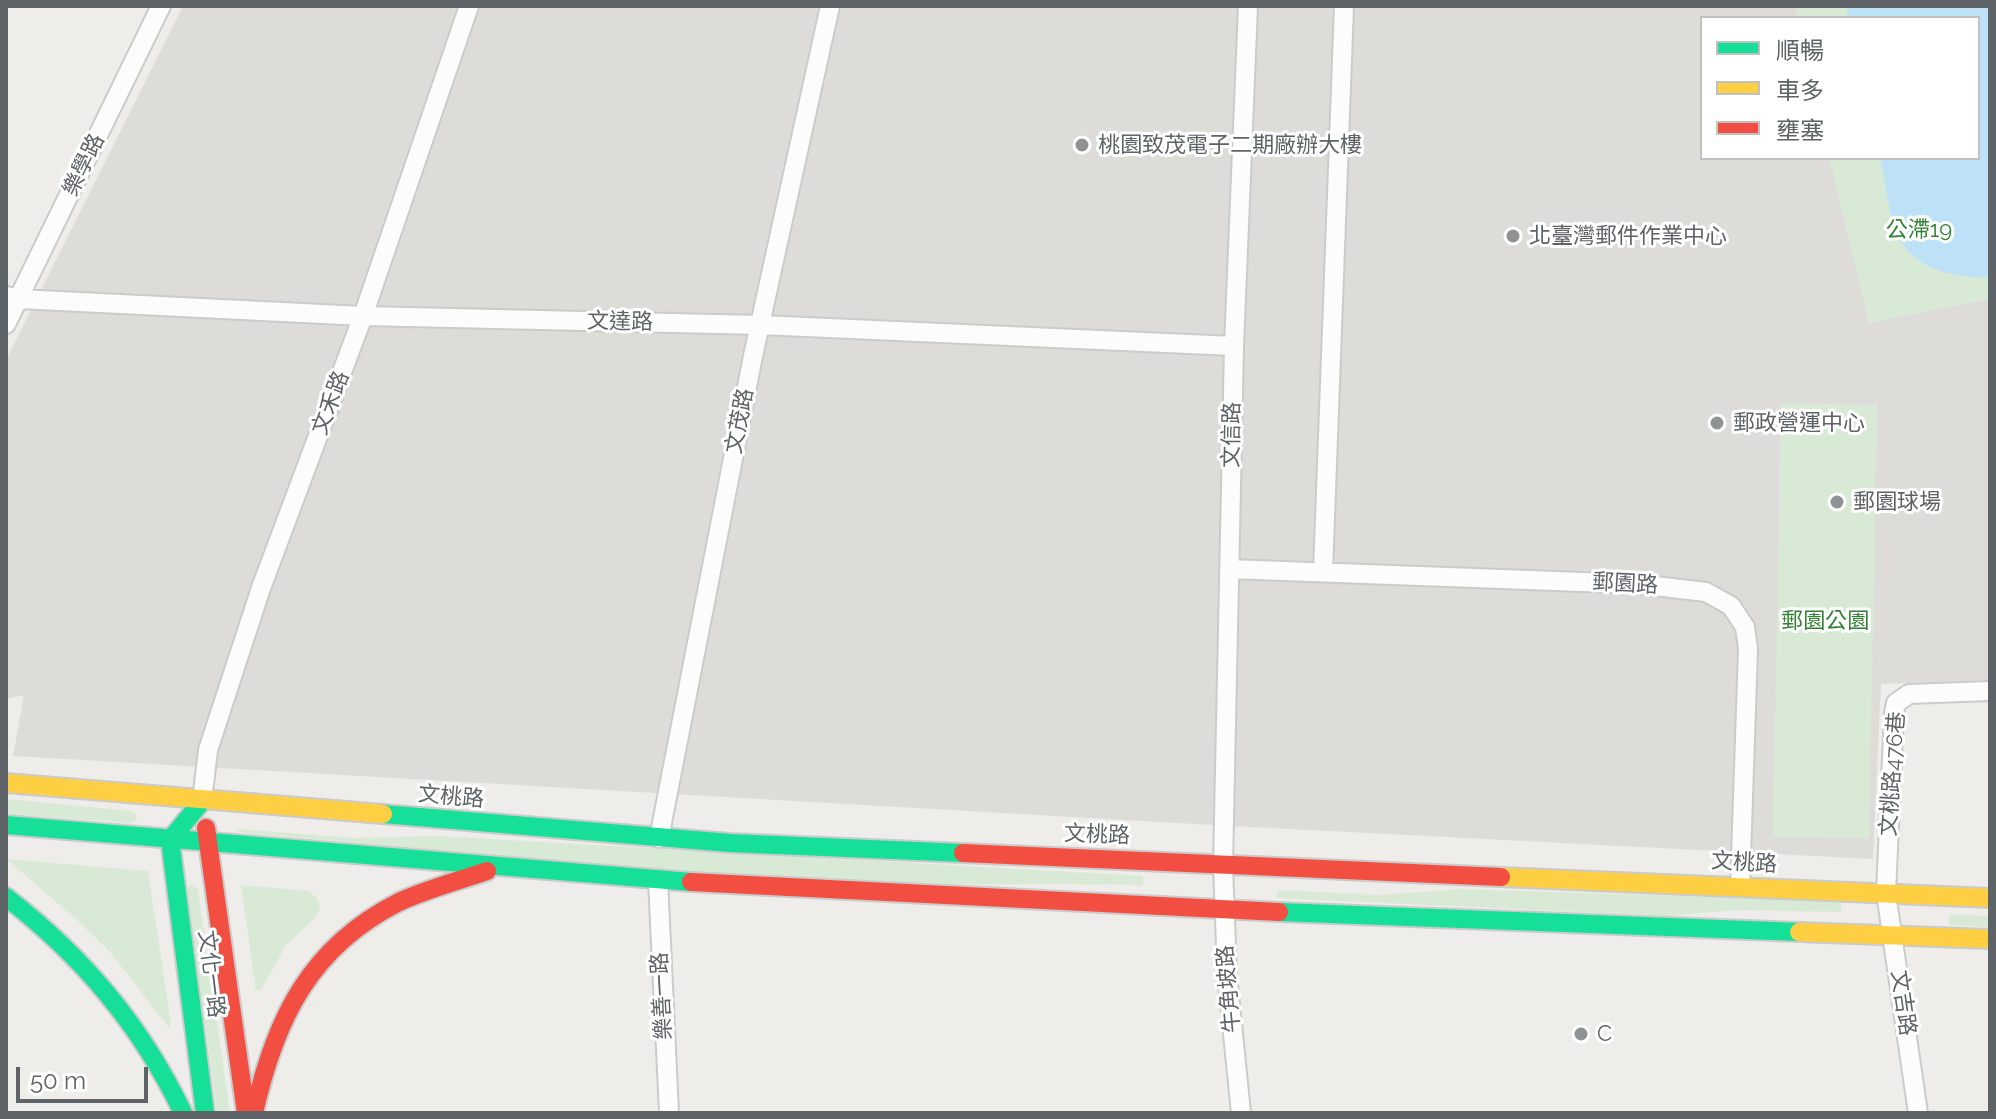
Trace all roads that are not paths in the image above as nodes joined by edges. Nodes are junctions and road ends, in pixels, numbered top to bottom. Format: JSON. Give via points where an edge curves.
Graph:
{"nodes":[{"id":1,"x":161,"y":6,"type":"edge"},
{"id":2,"x":469,"y":6,"type":"edge"},
{"id":3,"x":830,"y":6,"type":"edge"},
{"id":4,"x":1248,"y":6,"type":"edge"},
{"id":5,"x":1344,"y":6,"type":"edge"},
{"id":6,"x":12,"y":297,"type":"edge"},
{"id":7,"x":363,"y":316,"type":"junction"},
{"id":8,"x":6,"y":324,"type":"edge"},
{"id":9,"x":761,"y":325,"type":"junction"},
{"id":10,"x":1234,"y":346,"type":"junction"},
{"id":11,"x":1229,"y":569,"type":"junction"},
{"id":12,"x":1323,"y":572,"type":"junction"},
{"id":13,"x":1990,"y":691,"type":"edge"},
{"id":14,"x":6,"y":783,"type":"edge"},
{"id":15,"x":202,"y":801,"type":"junction"},
{"id":16,"x":6,"y":825,"type":"edge"},
{"id":17,"x":659,"y":838,"type":"junction"},
{"id":18,"x":170,"y":840,"type":"junction"},
{"id":19,"x":208,"y":843,"type":"junction"},
{"id":20,"x":1223,"y":865,"type":"junction"},
{"id":21,"x":497,"y":867,"type":"junction"},
{"id":22,"x":658,"y":880,"type":"junction"},
{"id":23,"x":1740,"y":887,"type":"junction"},
{"id":24,"x":1886,"y":893,"type":"junction"},
{"id":25,"x":6,"y":897,"type":"edge"},
{"id":26,"x":1990,"y":898,"type":"edge"},
{"id":27,"x":1223,"y":910,"type":"junction"},
{"id":28,"x":1893,"y":935,"type":"junction"},
{"id":29,"x":1990,"y":939,"type":"edge"},
{"id":30,"x":183,"y":1113,"type":"edge"},
{"id":31,"x":205,"y":1113,"type":"edge"},
{"id":32,"x":246,"y":1113,"type":"edge"},
{"id":33,"x":254,"y":1113,"type":"edge"},
{"id":34,"x":669,"y":1113,"type":"edge"},
{"id":35,"x":1241,"y":1113,"type":"edge"},
{"id":36,"x":1918,"y":1113,"type":"edge"}],
"edges":[{"from":1,"to":6,"type":"street","name":"樂學路"},
{"from":2,"to":7,"type":"street","name":"文禾路"},
{"from":3,"to":9,"type":"street","name":"文茂路"},
{"from":4,"to":10,"type":"street","name":"文信路"},
{"from":5,"to":12,"type":"street"},
{"from":6,"to":7,"type":"street","name":"文達路"},
{"from":6,"to":8,"type":"street","name":"樂學路"},
{"from":7,"to":9,"type":"street","name":"文達路"},
{"from":7,"to":15,"type":"street","name":"文禾路","via":[[261,588],[208,750]]},
{"from":9,"to":10,"type":"street","name":"文達路"},
{"from":9,"to":17,"type":"street","name":"文茂路"},
{"from":10,"to":11,"type":"street","name":"文信路"},
{"from":11,"to":12,"type":"street","name":"郵園路"},
{"from":11,"to":20,"type":"street","name":"文信路"},
{"from":12,"to":23,"type":"street","name":"郵園路","via":[[1637,584],[1706,592],[1731,606],[1745,627],[1748,649]]},
{"from":13,"to":24,"type":"street","name":"文桃路476巷","via":[[1909,694],[1896,703]]},
{"from":14,"to":15,"type":"street"},
{"from":15,"to":17,"type":"street","name":"文桃路"},
{"from":15,"to":18,"type":"street"},
{"from":15,"to":19,"type":"street","name":"文化一路"},
{"from":16,"to":18,"type":"street"},
{"from":17,"to":20,"type":"street","name":"文桃路"},
{"from":18,"to":19,"type":"street"},
{"from":18,"to":31,"type":"street","name":"文化一路"},
{"from":19,"to":21,"type":"street"},
{"from":19,"to":32,"type":"street","name":"文化一路"},
{"from":20,"to":23,"type":"street","name":"文桃路"},
{"from":20,"to":27,"type":"street","name":"牛角坡路"},
{"from":21,"to":22,"type":"street"},
{"from":21,"to":33,"type":"street","via":[[399,902],[351,932],[307,974],[273,1037]]},
{"from":22,"to":27,"type":"street"},
{"from":22,"to":34,"type":"street","name":"樂善一路"},
{"from":23,"to":24,"type":"street","name":"文桃路"},
{"from":24,"to":26,"type":"street","name":"文桃路"},
{"from":24,"to":28,"type":"street","name":"文吉路"},
{"from":25,"to":30,"type":"street","via":[[46,926],[108,989],[139,1032]]},
{"from":27,"to":28,"type":"street"},
{"from":27,"to":35,"type":"street","name":"牛角坡路"},
{"from":28,"to":29,"type":"street"},
{"from":28,"to":36,"type":"street","name":"文吉路"}]}
